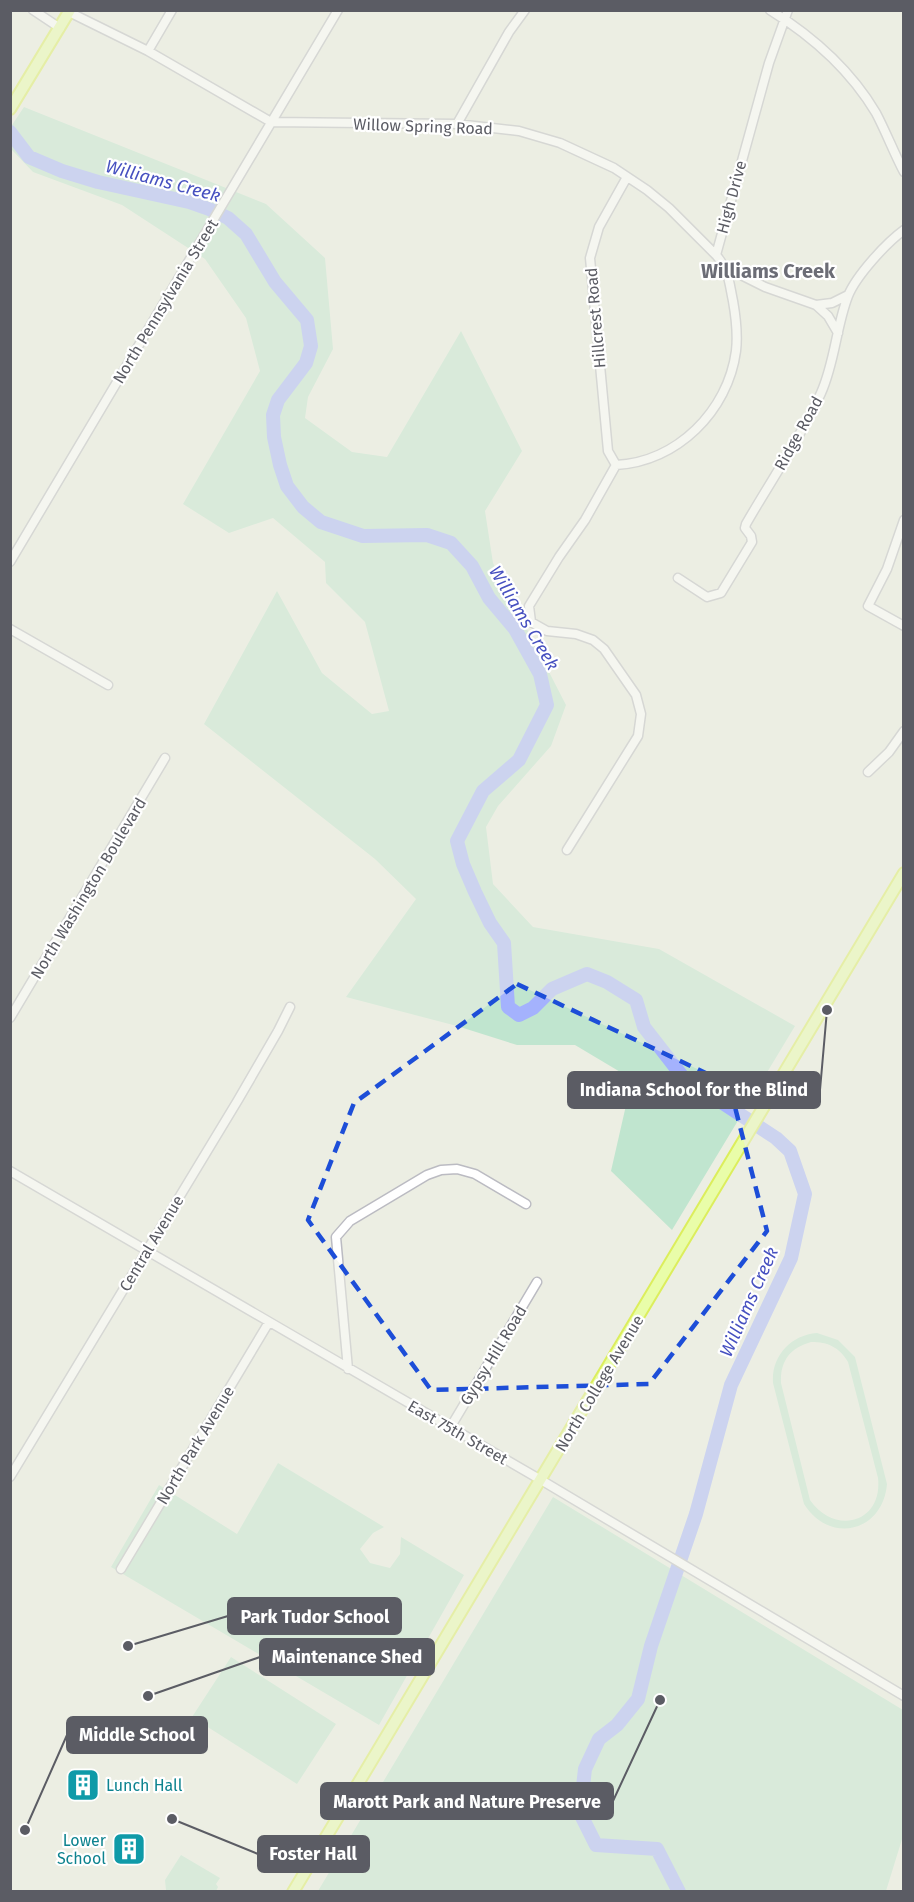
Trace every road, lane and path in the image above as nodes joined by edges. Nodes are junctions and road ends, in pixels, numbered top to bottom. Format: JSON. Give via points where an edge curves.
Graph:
{"nodes":[{"id":1,"x":33,"y":10,"type":"edge"},
{"id":2,"x":172,"y":10,"type":"edge"},
{"id":3,"x":338,"y":10,"type":"edge"},
{"id":4,"x":525,"y":10,"type":"edge"},
{"id":5,"x":770,"y":10,"type":"edge"},
{"id":6,"x":788,"y":10,"type":"edge"},
{"id":7,"x":69,"y":11,"type":"edge"},
{"id":8,"x":785,"y":20,"type":"junction"},
{"id":9,"x":60,"y":28,"type":"junction"},
{"id":10,"x":148,"y":51,"type":"junction"},
{"id":11,"x":10,"y":110,"type":"edge"},
{"id":12,"x":271,"y":122,"type":"junction"},
{"id":13,"x":456,"y":124,"type":"junction"},
{"id":14,"x":903,"y":172,"type":"edge"},
{"id":15,"x":627,"y":177,"type":"junction"},
{"id":16,"x":903,"y":230,"type":"edge"},
{"id":17,"x":716,"y":255,"type":"junction"},
{"id":18,"x":727,"y":268,"type":"junction"},
{"id":19,"x":848,"y":295,"type":"junction"},
{"id":20,"x":816,"y":305,"type":"junction"},
{"id":21,"x":838,"y":333,"type":"junction"},
{"id":22,"x":616,"y":465,"type":"junction"},
{"id":23,"x":903,"y":520,"type":"edge"},
{"id":24,"x":10,"y":562,"type":"edge"},
{"id":25,"x":678,"y":578,"type":"dead end"},
{"id":26,"x":903,"y":626,"type":"edge"},
{"id":27,"x":10,"y":629,"type":"edge"},
{"id":28,"x":108,"y":685,"type":"dead end"},
{"id":29,"x":903,"y":731,"type":"edge"},
{"id":30,"x":165,"y":758,"type":"dead end"},
{"id":31,"x":868,"y":772,"type":"dead end"},
{"id":32,"x":567,"y":850,"type":"dead end"},
{"id":33,"x":903,"y":873,"type":"edge"},
{"id":34,"x":290,"y":1007,"type":"dead end"},
{"id":35,"x":10,"y":1018,"type":"edge"},
{"id":36,"x":10,"y":1171,"type":"edge"},
{"id":37,"x":526,"y":1204,"type":"dead end"},
{"id":38,"x":147,"y":1249,"type":"junction"},
{"id":39,"x":537,"y":1282,"type":"dead end"},
{"id":40,"x":269,"y":1322,"type":"junction"},
{"id":41,"x":348,"y":1369,"type":"junction"},
{"id":42,"x":450,"y":1428,"type":"junction"},
{"id":43,"x":10,"y":1477,"type":"edge"},
{"id":44,"x":541,"y":1480,"type":"junction"},
{"id":45,"x":122,"y":1569,"type":"dead end"},
{"id":46,"x":903,"y":1696,"type":"edge"},
{"id":47,"x":293,"y":1892,"type":"edge"}],
"edges":[{"from":1,"to":9,"type":"street"},
{"from":2,"to":10,"type":"street"},
{"from":3,"to":12,"type":"street","name":"North Pennsylvania Street"},
{"from":4,"to":13,"type":"street"},
{"from":5,"to":8,"type":"street"},
{"from":6,"to":8,"type":"street","name":"High Drive"},
{"from":7,"to":9,"type":"main road"},
{"from":7,"to":10,"type":"street"},
{"from":8,"to":14,"type":"street","via":[[826,53],[861,91]]},
{"from":8,"to":17,"type":"street","name":"High Drive"},
{"from":9,"to":11,"type":"main road"},
{"from":10,"to":12,"type":"street"},
{"from":12,"to":13,"type":"street","name":"Willow Spring Road"},
{"from":12,"to":24,"type":"street","name":"North Pennsylvania Street"},
{"from":13,"to":15,"type":"street","name":"Willow Spring Road","via":[[535,135],[583,153]]},
{"from":15,"to":17,"type":"street","name":"Willow Spring Road","via":[[669,208]]},
{"from":15,"to":22,"type":"street","name":"Hillcrest Road","via":[[600,224],[590,258],[608,451]]},
{"from":16,"to":19,"type":"street","name":"Ridge Road"},
{"from":17,"to":18,"type":"street","name":"High Drive"},
{"from":18,"to":20,"type":"street"},
{"from":18,"to":22,"type":"street","name":"High Drive","via":[[737,341],[733,368],[721,398],[699,427],[673,447],[647,459]]},
{"from":19,"to":20,"type":"street"},
{"from":19,"to":21,"type":"street","name":"Ridge Road"},
{"from":20,"to":21,"type":"street"},
{"from":21,"to":25,"type":"street","name":"Ridge Road","via":[[820,394],[746,524],[752,542],[721,593],[707,597]]},
{"from":22,"to":32,"type":"street","via":[[529,606],[531,622],[547,631],[593,640],[604,649],[636,695],[641,714],[638,736]]},
{"from":23,"to":26,"type":"street","via":[[889,563],[868,606]]},
{"from":27,"to":28,"type":"street"},
{"from":29,"to":31,"type":"street"},
{"from":30,"to":35,"type":"street","name":"North Washington Boulevard"},
{"from":33,"to":44,"type":"main road","name":"North College Avenue"},
{"from":34,"to":38,"type":"street","name":"Central Avenue"},
{"from":36,"to":38,"type":"street","name":"East 75th Street"},
{"from":37,"to":41,"type":"street","via":[[475,1174],[444,1169],[350,1221],[336,1237]]},
{"from":38,"to":40,"type":"street","name":"East 75th Street"},
{"from":38,"to":43,"type":"street","name":"Central Avenue"},
{"from":39,"to":42,"type":"street","name":"Gypsy Hill Road"},
{"from":40,"to":41,"type":"street","name":"East 75th Street"},
{"from":40,"to":45,"type":"street","name":"North Park Avenue"},
{"from":41,"to":42,"type":"street","name":"East 75th Street"},
{"from":42,"to":44,"type":"street","name":"East 75th Street"},
{"from":44,"to":46,"type":"street","name":"East 75th Street"},
{"from":44,"to":47,"type":"main road","name":"North College Avenue"}]}
